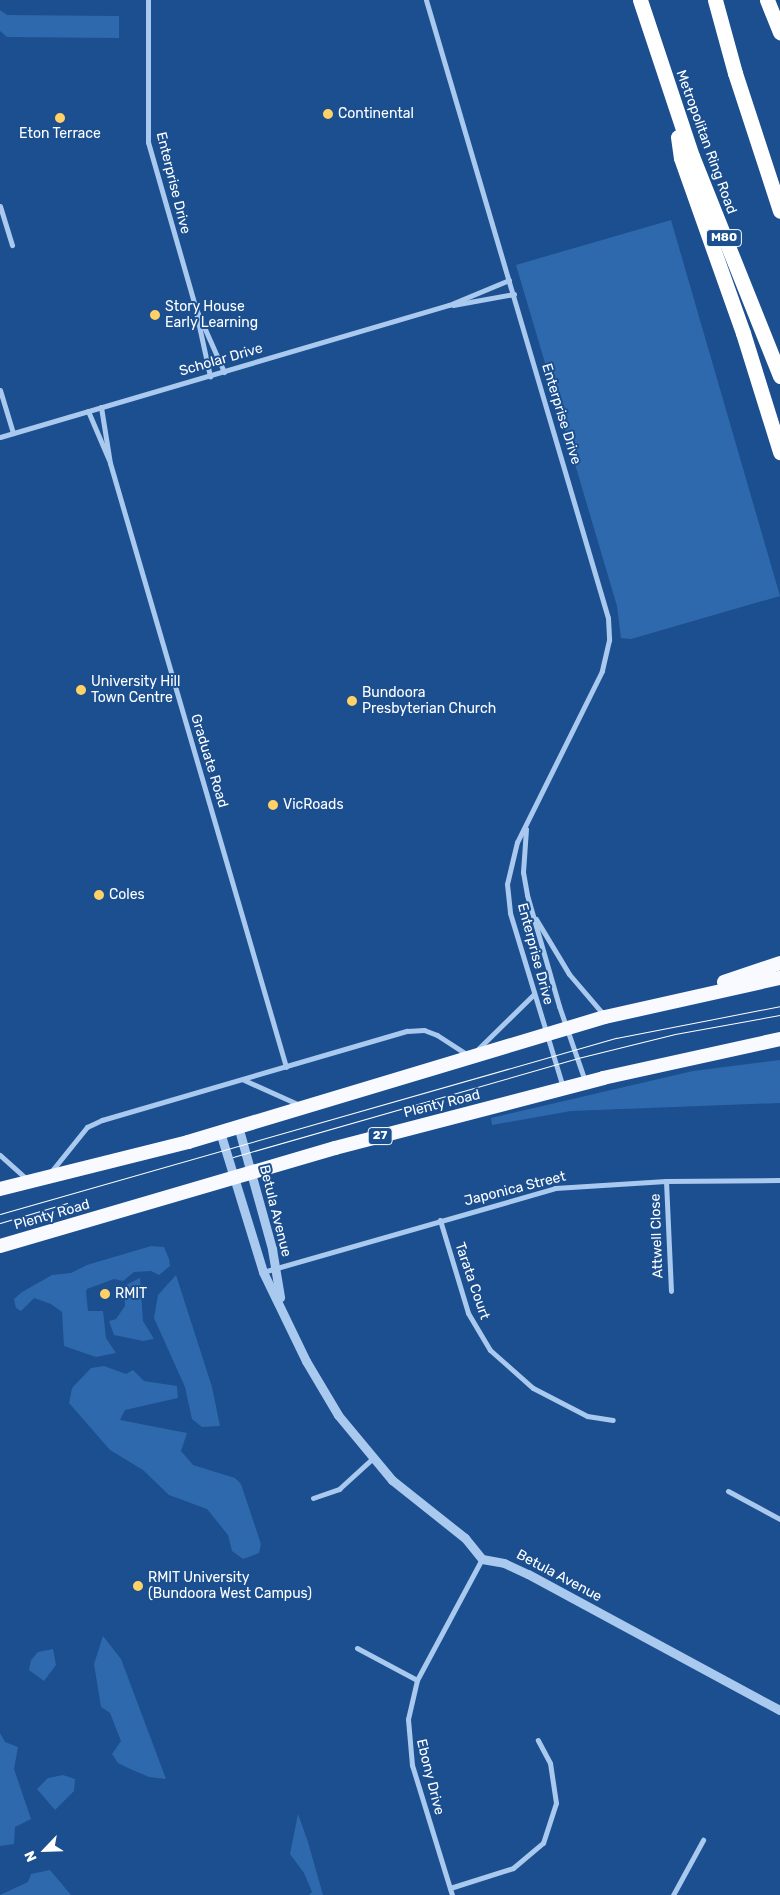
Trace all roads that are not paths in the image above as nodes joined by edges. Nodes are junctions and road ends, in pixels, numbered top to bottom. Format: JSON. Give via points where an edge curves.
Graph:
{"nodes":[{"id":1,"x":148,"y":0,"type":"edge"},
{"id":2,"x":426,"y":0,"type":"edge"},
{"id":3,"x":640,"y":0,"type":"edge"},
{"id":4,"x":715,"y":0,"type":"edge"},
{"id":5,"x":768,"y":0,"type":"edge"},
{"id":6,"x":780,"y":32,"type":"edge"},
{"id":7,"x":671,"y":99,"type":"junction"},
{"id":8,"x":0,"y":206,"type":"edge"},
{"id":9,"x":780,"y":211,"type":"edge"},
{"id":10,"x":12,"y":245,"type":"dead end"},
{"id":11,"x":509,"y":280,"type":"junction"},
{"id":12,"x":514,"y":294,"type":"junction"},
{"id":13,"x":449,"y":305,"type":"junction"},
{"id":14,"x":196,"y":309,"type":"junction"},
{"id":15,"x":224,"y":372,"type":"junction"},
{"id":16,"x":210,"y":376,"type":"junction"},
{"id":17,"x":780,"y":376,"type":"edge"},
{"id":18,"x":0,"y":390,"type":"edge"},
{"id":19,"x":100,"y":407,"type":"junction"},
{"id":20,"x":88,"y":411,"type":"junction"},
{"id":21,"x":13,"y":433,"type":"junction"},
{"id":22,"x":0,"y":437,"type":"edge"},
{"id":23,"x":780,"y":452,"type":"edge"},
{"id":24,"x":110,"y":463,"type":"junction"},
{"id":25,"x":526,"y":826,"type":"junction"},
{"id":26,"x":532,"y":912,"type":"junction"},
{"id":27,"x":780,"y":963,"type":"edge"},
{"id":28,"x":780,"y":978,"type":"edge"},
{"id":29,"x":534,"y":994,"type":"junction"},
{"id":30,"x":691,"y":996,"type":"junction"},
{"id":31,"x":605,"y":1017,"type":"junction"},
{"id":32,"x":566,"y":1028,"type":"junction"},
{"id":33,"x":547,"y":1034,"type":"junction"},
{"id":34,"x":780,"y":1039,"type":"edge"},
{"id":35,"x":471,"y":1057,"type":"junction"},
{"id":36,"x":286,"y":1067,"type":"junction"},
{"id":37,"x":244,"y":1080,"type":"junction"},
{"id":38,"x":586,"y":1082,"type":"junction"},
{"id":39,"x":563,"y":1089,"type":"junction"},
{"id":40,"x":301,"y":1105,"type":"junction"},
{"id":41,"x":238,"y":1126,"type":"junction"},
{"id":42,"x":220,"y":1132,"type":"junction"},
{"id":43,"x":0,"y":1154,"type":"edge"},
{"id":44,"x":251,"y":1172,"type":"junction"},
{"id":45,"x":233,"y":1177,"type":"junction"},
{"id":46,"x":47,"y":1178,"type":"junction"},
{"id":47,"x":780,"y":1180,"type":"edge"},
{"id":48,"x":666,"y":1181,"type":"junction"},
{"id":49,"x":30,"y":1182,"type":"junction"},
{"id":50,"x":0,"y":1188,"type":"edge"},
{"id":51,"x":440,"y":1220,"type":"junction"},
{"id":52,"x":0,"y":1246,"type":"edge"},
{"id":53,"x":275,"y":1269,"type":"junction"},
{"id":54,"x":263,"y":1272,"type":"junction"},
{"id":55,"x":671,"y":1291,"type":"dead end"},
{"id":56,"x":281,"y":1304,"type":"junction"},
{"id":57,"x":613,"y":1420,"type":"dead end"},
{"id":58,"x":372,"y":1459,"type":"junction"},
{"id":59,"x":728,"y":1491,"type":"dead end"},
{"id":60,"x":313,"y":1498,"type":"dead end"},
{"id":61,"x":780,"y":1519,"type":"edge"},
{"id":62,"x":482,"y":1559,"type":"junction"},
{"id":63,"x":357,"y":1648,"type":"dead end"},
{"id":64,"x":417,"y":1680,"type":"junction"},
{"id":65,"x":780,"y":1710,"type":"edge"},
{"id":66,"x":538,"y":1740,"type":"dead end"},
{"id":67,"x":703,"y":1840,"type":"dead end"},
{"id":68,"x":450,"y":1888,"type":"junction"},
{"id":69,"x":452,"y":1895,"type":"edge"},
{"id":70,"x":673,"y":1895,"type":"edge"}],
"edges":[{"from":1,"to":14,"type":"street","name":"Enterprise Drive","via":[[148,142]]},
{"from":2,"to":11,"type":"street","name":"Enterprise Drive"},
{"from":3,"to":7,"type":"highway","name":"Metropolitan Ring Road","number":"M80"},
{"from":4,"to":9,"type":"highway"},
{"from":5,"to":6,"type":"highway"},
{"from":7,"to":17,"type":"highway","name":"Metropolitan Ring Road","number":"M80"},
{"from":7,"to":23,"type":"highway","via":[[681,158],[743,333]]},
{"from":8,"to":10,"type":"street"},
{"from":11,"to":12,"type":"street","name":"Enterprise Drive"},
{"from":11,"to":13,"type":"street","name":"Scholar Drive"},
{"from":12,"to":13,"type":"street","name":"Scholar Drive"},
{"from":12,"to":25,"type":"street","name":"Enterprise Drive","via":[[603,596],[610,630],[602,672]]},
{"from":13,"to":15,"type":"street","name":"Scholar Drive"},
{"from":14,"to":15,"type":"street","name":"Enterprise Drive"},
{"from":14,"to":16,"type":"street","name":"Enterprise Drive"},
{"from":15,"to":16,"type":"street","name":"Scholar Drive"},
{"from":16,"to":19,"type":"street","name":"Scholar Drive"},
{"from":18,"to":21,"type":"street"},
{"from":19,"to":20,"type":"street","name":"Scholar Drive"},
{"from":19,"to":24,"type":"street","name":"Graduate Road"},
{"from":20,"to":21,"type":"street","name":"Scholar Drive"},
{"from":20,"to":24,"type":"street","name":"Graduate Road"},
{"from":21,"to":22,"type":"street","name":"Scholar Drive"},
{"from":24,"to":36,"type":"street","name":"Graduate Road"},
{"from":25,"to":26,"type":"street","name":"Enterprise Drive","via":[[523,872]]},
{"from":25,"to":29,"type":"street","name":"Enterprise Drive","via":[[510,862],[507,884],[510,913]]},
{"from":26,"to":31,"type":"street","via":[[569,974]]},
{"from":26,"to":32,"type":"street","name":"Enterprise Drive"},
{"from":27,"to":30,"type":"highway"},
{"from":28,"to":30,"type":"highway"},
{"from":29,"to":33,"type":"street","name":"Enterprise Drive"},
{"from":29,"to":35,"type":"street"},
{"from":30,"to":31,"type":"highway"},
{"from":31,"to":32,"type":"highway"},
{"from":32,"to":33,"type":"highway"},
{"from":32,"to":38,"type":"street","name":"Enterprise Drive"},
{"from":33,"to":35,"type":"highway"},
{"from":33,"to":39,"type":"street","name":"Enterprise Drive"},
{"from":34,"to":38,"type":"highway","name":"Plenty Road","number":"27"},
{"from":35,"to":36,"type":"street","via":[[437,1035],[415,1030]]},
{"from":35,"to":40,"type":"highway"},
{"from":36,"to":37,"type":"street"},
{"from":37,"to":40,"type":"street"},
{"from":37,"to":46,"type":"street","via":[[87,1127]]},
{"from":38,"to":39,"type":"highway","name":"Plenty Road","number":"27"},
{"from":39,"to":44,"type":"highway","name":"Plenty Road","number":"27"},
{"from":40,"to":41,"type":"highway"},
{"from":41,"to":42,"type":"highway"},
{"from":41,"to":44,"type":"street","name":"Betula Avenue"},
{"from":42,"to":45,"type":"street","name":"Betula Avenue"},
{"from":42,"to":46,"type":"highway"},
{"from":43,"to":49,"type":"street"},
{"from":44,"to":45,"type":"highway","name":"Plenty Road","number":"27"},
{"from":44,"to":53,"type":"street","name":"Betula Avenue"},
{"from":45,"to":52,"type":"highway","name":"Plenty Road","number":"27"},
{"from":45,"to":54,"type":"street","name":"Betula Avenue"},
{"from":46,"to":49,"type":"highway"},
{"from":47,"to":48,"type":"street","name":"Japonica Street"},
{"from":48,"to":51,"type":"street","name":"Japonica Street","via":[[555,1188]]},
{"from":48,"to":55,"type":"street","name":"Attwell Close"},
{"from":49,"to":50,"type":"highway"},
{"from":51,"to":53,"type":"street","name":"Japonica Street"},
{"from":51,"to":57,"type":"street","name":"Tarata Court","via":[[466,1307],[490,1350],[533,1388],[587,1416]]},
{"from":53,"to":54,"type":"street","name":"Japonica Street"},
{"from":53,"to":56,"type":"street","name":"Betula Avenue"},
{"from":54,"to":56,"type":"street","name":"Betula Avenue"},
{"from":56,"to":58,"type":"street","name":"Betula Avenue","via":[[320,1387]]},
{"from":58,"to":60,"type":"street","via":[[339,1488]]},
{"from":58,"to":62,"type":"street","name":"Betula Avenue","via":[[410,1497],[465,1538]]},
{"from":59,"to":61,"type":"street"},
{"from":62,"to":64,"type":"street","name":"Ebony Drive"},
{"from":62,"to":65,"type":"street","name":"Betula Avenue","via":[[504,1563],[528,1574]]},
{"from":63,"to":64,"type":"street"},
{"from":64,"to":68,"type":"street","name":"Ebony Drive","via":[[408,1719],[409,1748]]},
{"from":66,"to":68,"type":"street","via":[[550,1764],[556,1804],[543,1844],[514,1868]]},
{"from":67,"to":70,"type":"street"},
{"from":68,"to":69,"type":"street","name":"Ebony Drive"}]}
